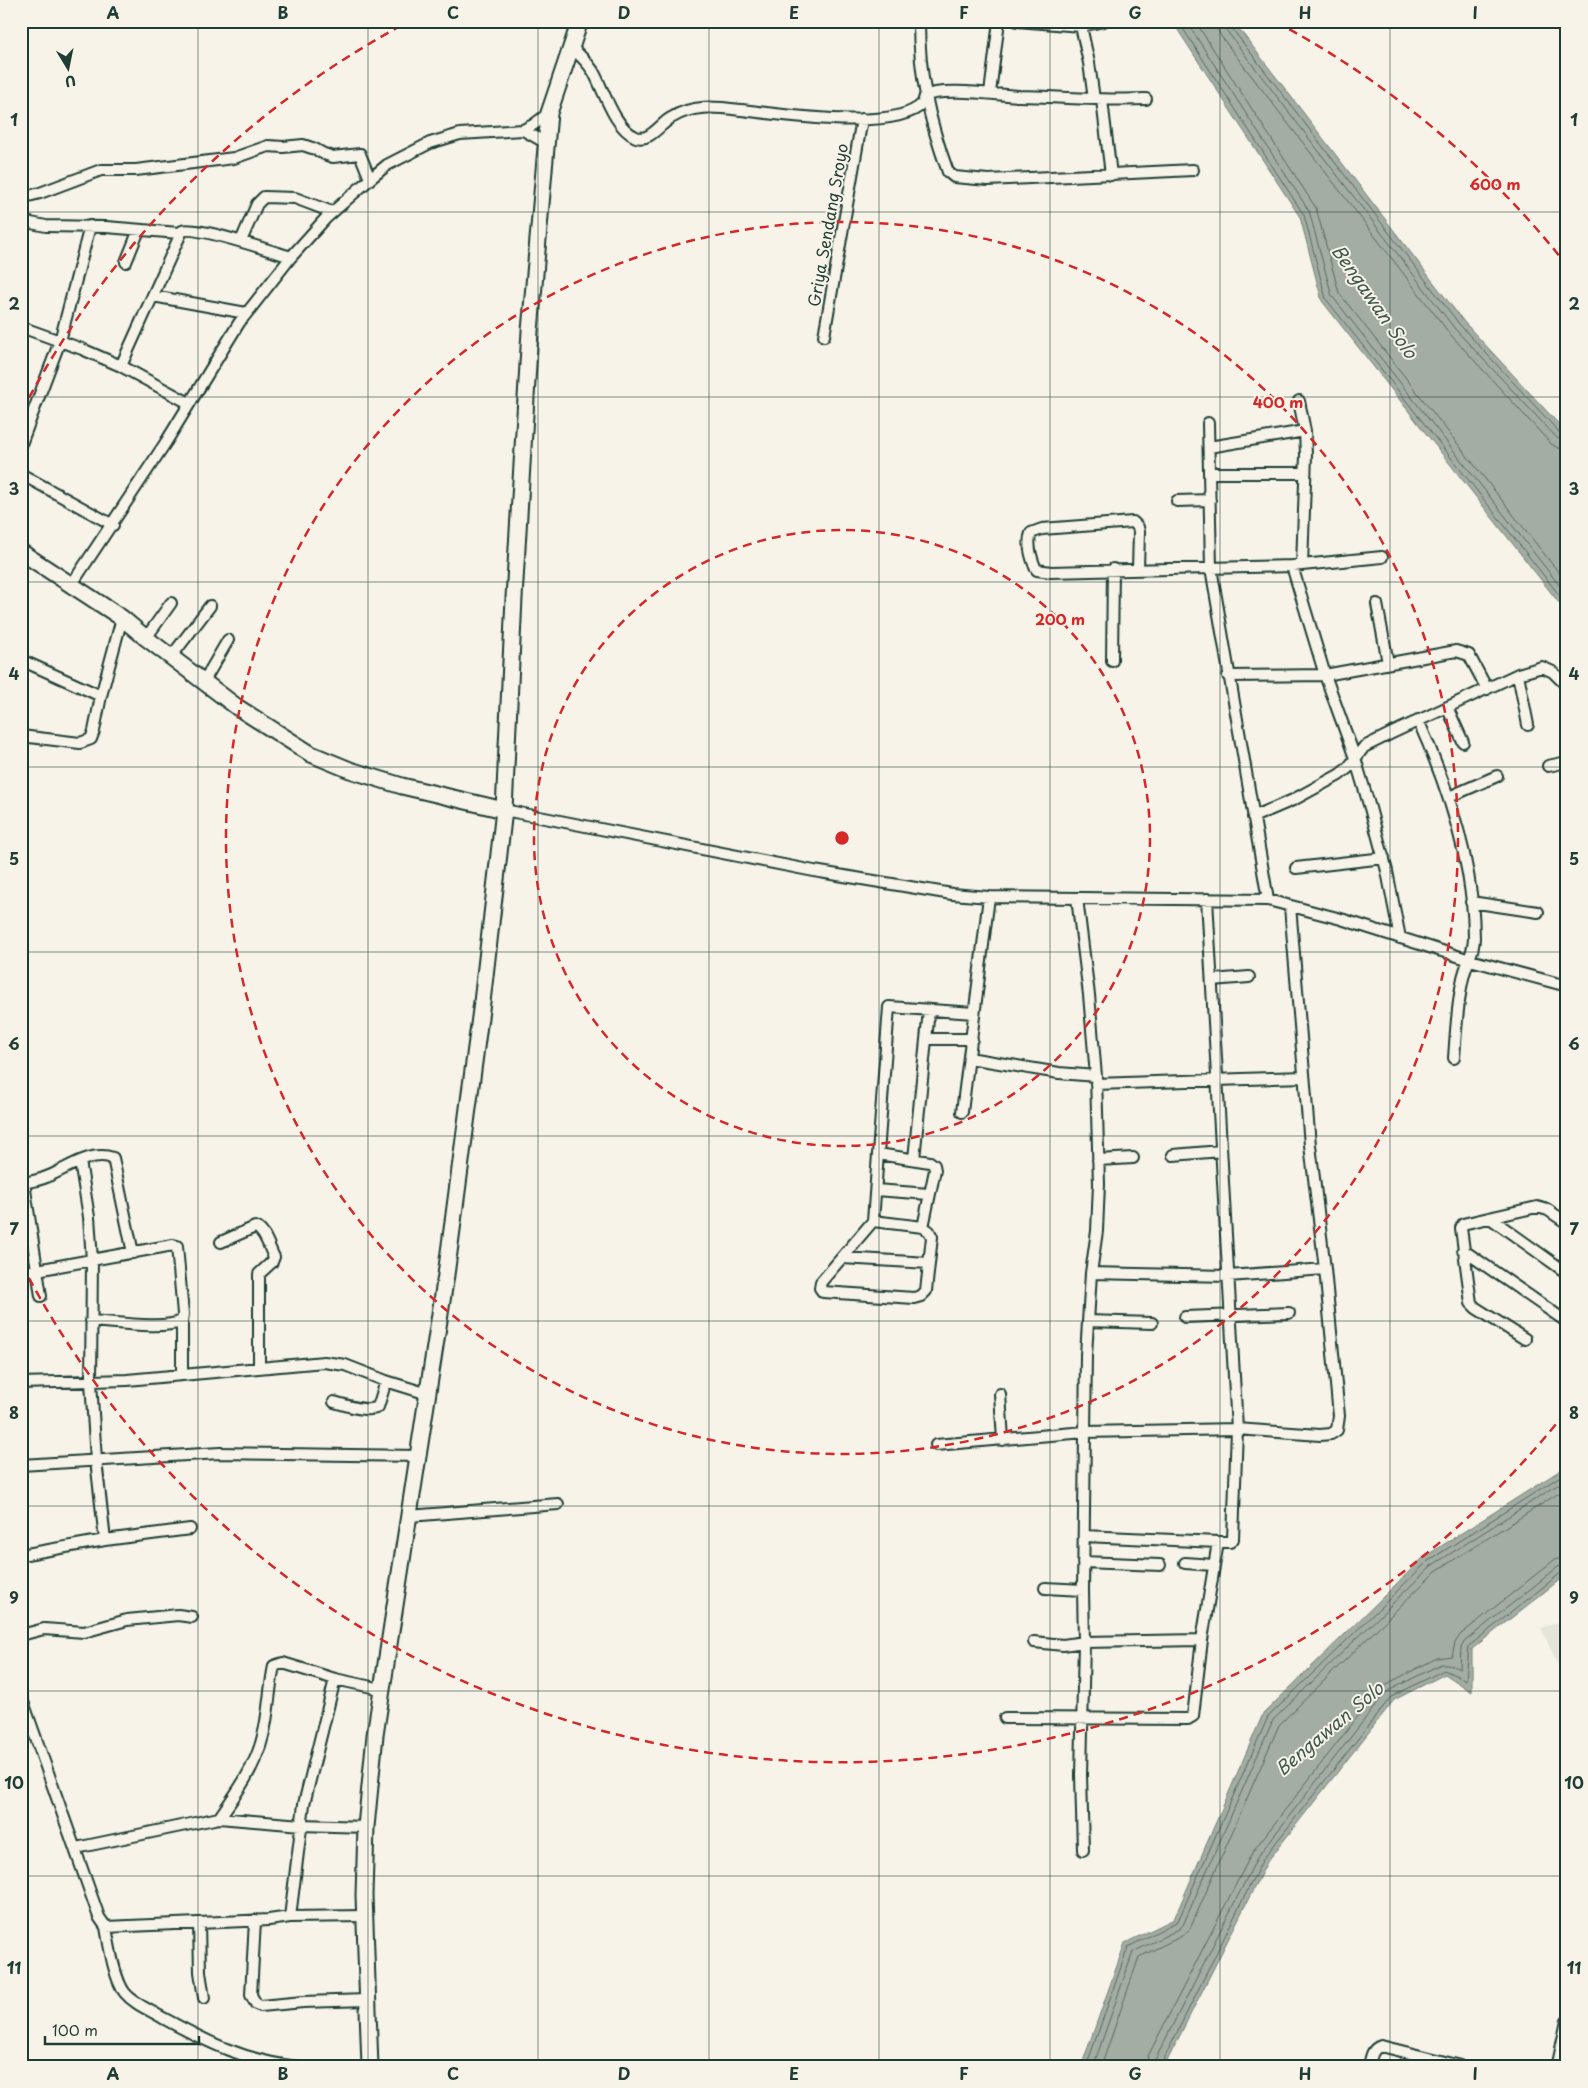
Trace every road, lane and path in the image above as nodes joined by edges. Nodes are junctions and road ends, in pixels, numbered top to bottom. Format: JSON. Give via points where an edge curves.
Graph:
{"nodes":[{"id":1,"x":580,"y":21,"type":"edge"},
{"id":2,"x":920,"y":21,"type":"edge"},
{"id":3,"x":999,"y":21,"type":"edge"},
{"id":4,"x":1017,"y":21,"type":"edge"},
{"id":5,"x":1104,"y":21,"type":"edge"},
{"id":6,"x":1080,"y":26,"type":"junction"},
{"id":7,"x":572,"y":48,"type":"junction"},
{"id":8,"x":990,"y":93,"type":"junction"},
{"id":9,"x":924,"y":96,"type":"junction"},
{"id":10,"x":1146,"y":99,"type":"dead end"},
{"id":11,"x":1098,"y":100,"type":"junction"},
{"id":12,"x":549,"y":113,"type":"junction"},
{"id":13,"x":862,"y":119,"type":"junction"},
{"id":14,"x":523,"y":130,"type":"junction"},
{"id":15,"x":546,"y":143,"type":"junction"},
{"id":16,"x":1193,"y":170,"type":"dead end"},
{"id":17,"x":1111,"y":175,"type":"junction"},
{"id":18,"x":370,"y":178,"type":"junction"},
{"id":19,"x":21,"y":198,"type":"edge"},
{"id":20,"x":332,"y":212,"type":"junction"},
{"id":21,"x":26,"y":222,"type":"dead end"},
{"id":22,"x":90,"y":226,"type":"junction"},
{"id":23,"x":139,"y":230,"type":"junction"},
{"id":24,"x":180,"y":233,"type":"junction"},
{"id":25,"x":242,"y":241,"type":"junction"},
{"id":26,"x":291,"y":257,"type":"junction"},
{"id":27,"x":126,"y":262,"type":"dead end"},
{"id":28,"x":153,"y":296,"type":"junction"},
{"id":29,"x":246,"y":313,"type":"junction"},
{"id":30,"x":21,"y":327,"type":"edge"},
{"id":31,"x":824,"y":336,"type":"dead end"},
{"id":32,"x":60,"y":341,"type":"junction"},
{"id":33,"x":121,"y":366,"type":"junction"},
{"id":34,"x":1299,"y":401,"type":"dead end"},
{"id":35,"x":190,"y":403,"type":"junction"},
{"id":36,"x":1208,"y":424,"type":"dead end"},
{"id":37,"x":1305,"y":432,"type":"junction"},
{"id":38,"x":21,"y":444,"type":"edge"},
{"id":39,"x":1210,"y":446,"type":"junction"},
{"id":40,"x":1209,"y":473,"type":"junction"},
{"id":41,"x":21,"y":474,"type":"edge"},
{"id":42,"x":1304,"y":474,"type":"junction"},
{"id":43,"x":1177,"y":500,"type":"dead end"},
{"id":44,"x":1210,"y":500,"type":"junction"},
{"id":45,"x":113,"y":525,"type":"junction"},
{"id":46,"x":21,"y":552,"type":"edge"},
{"id":47,"x":1382,"y":557,"type":"dead end"},
{"id":48,"x":1297,"y":565,"type":"junction"},
{"id":49,"x":1138,"y":568,"type":"junction"},
{"id":50,"x":1210,"y":568,"type":"junction"},
{"id":51,"x":1113,"y":569,"type":"junction"},
{"id":52,"x":72,"y":584,"type":"junction"},
{"id":53,"x":171,"y":603,"type":"dead end"},
{"id":54,"x":1377,"y":604,"type":"dead end"},
{"id":55,"x":210,"y":606,"type":"dead end"},
{"id":56,"x":122,"y":618,"type":"junction"},
{"id":57,"x":146,"y":638,"type":"junction"},
{"id":58,"x":228,"y":640,"type":"dead end"},
{"id":59,"x":171,"y":657,"type":"junction"},
{"id":60,"x":21,"y":660,"type":"edge"},
{"id":61,"x":1112,"y":660,"type":"dead end"},
{"id":62,"x":1388,"y":663,"type":"junction"},
{"id":63,"x":1518,"y":674,"type":"junction"},
{"id":64,"x":1325,"y":675,"type":"junction"},
{"id":65,"x":1228,"y":676,"type":"junction"},
{"id":66,"x":204,"y":681,"type":"junction"},
{"id":67,"x":1567,"y":686,"type":"edge"},
{"id":68,"x":1486,"y":689,"type":"junction"},
{"id":69,"x":101,"y":696,"type":"junction"},
{"id":70,"x":1447,"y":707,"type":"junction"},
{"id":71,"x":1418,"y":720,"type":"junction"},
{"id":72,"x":1528,"y":725,"type":"dead end"},
{"id":73,"x":21,"y":736,"type":"edge"},
{"id":74,"x":1463,"y":742,"type":"dead end"},
{"id":75,"x":1355,"y":758,"type":"junction"},
{"id":76,"x":1567,"y":762,"type":"edge"},
{"id":77,"x":1548,"y":766,"type":"dead end"},
{"id":78,"x":1497,"y":776,"type":"dead end"},
{"id":79,"x":1449,"y":797,"type":"junction"},
{"id":80,"x":504,"y":810,"type":"junction"},
{"id":81,"x":1253,"y":817,"type":"junction"},
{"id":82,"x":1384,"y":858,"type":"junction"},
{"id":83,"x":1296,"y":868,"type":"dead end"},
{"id":84,"x":989,"y":897,"type":"junction"},
{"id":85,"x":1077,"y":898,"type":"junction"},
{"id":86,"x":1207,"y":899,"type":"junction"},
{"id":87,"x":1268,"y":900,"type":"junction"},
{"id":88,"x":1471,"y":902,"type":"junction"},
{"id":89,"x":1290,"y":906,"type":"junction"},
{"id":90,"x":1538,"y":912,"type":"dead end"},
{"id":91,"x":1400,"y":938,"type":"junction"},
{"id":92,"x":1470,"y":960,"type":"junction"},
{"id":93,"x":1249,"y":978,"type":"dead end"},
{"id":94,"x":1212,"y":980,"type":"junction"},
{"id":95,"x":1567,"y":986,"type":"edge"},
{"id":96,"x":929,"y":1010,"type":"junction"},
{"id":97,"x":974,"y":1014,"type":"junction"},
{"id":98,"x":926,"y":1039,"type":"junction"},
{"id":99,"x":972,"y":1039,"type":"junction"},
{"id":100,"x":969,"y":1058,"type":"junction"},
{"id":101,"x":1454,"y":1058,"type":"dead end"},
{"id":102,"x":1304,"y":1077,"type":"junction"},
{"id":103,"x":1218,"y":1079,"type":"junction"},
{"id":104,"x":1096,"y":1080,"type":"junction"},
{"id":105,"x":962,"y":1112,"type":"dead end"},
{"id":106,"x":1221,"y":1151,"type":"junction"},
{"id":107,"x":878,"y":1154,"type":"junction"},
{"id":108,"x":1173,"y":1155,"type":"dead end"},
{"id":109,"x":1133,"y":1158,"type":"dead end"},
{"id":110,"x":914,"y":1159,"type":"junction"},
{"id":111,"x":1098,"y":1160,"type":"junction"},
{"id":112,"x":80,"y":1161,"type":"junction"},
{"id":113,"x":23,"y":1183,"type":"edge"},
{"id":114,"x":876,"y":1190,"type":"junction"},
{"id":115,"x":929,"y":1194,"type":"junction"},
{"id":116,"x":1490,"y":1218,"type":"junction"},
{"id":117,"x":873,"y":1221,"type":"junction"},
{"id":118,"x":1567,"y":1223,"type":"edge"},
{"id":119,"x":923,"y":1227,"type":"junction"},
{"id":120,"x":220,"y":1242,"type":"dead end"},
{"id":121,"x":1463,"y":1250,"type":"junction"},
{"id":122,"x":133,"y":1253,"type":"junction"},
{"id":123,"x":842,"y":1258,"type":"junction"},
{"id":124,"x":92,"y":1260,"type":"junction"},
{"id":125,"x":929,"y":1263,"type":"junction"},
{"id":126,"x":1325,"y":1269,"type":"junction"},
{"id":127,"x":37,"y":1270,"type":"junction"},
{"id":128,"x":21,"y":1273,"type":"edge"},
{"id":129,"x":1091,"y":1273,"type":"junction"},
{"id":130,"x":1567,"y":1273,"type":"edge"},
{"id":131,"x":1228,"y":1276,"type":"junction"},
{"id":132,"x":41,"y":1296,"type":"dead end"},
{"id":133,"x":1289,"y":1313,"type":"dead end"},
{"id":134,"x":1232,"y":1315,"type":"junction"},
{"id":135,"x":1185,"y":1317,"type":"dead end"},
{"id":136,"x":91,"y":1321,"type":"junction"},
{"id":137,"x":182,"y":1321,"type":"junction"},
{"id":138,"x":1088,"y":1322,"type":"junction"},
{"id":139,"x":1567,"y":1322,"type":"edge"},
{"id":140,"x":1152,"y":1323,"type":"dead end"},
{"id":141,"x":1525,"y":1339,"type":"dead end"},
{"id":142,"x":259,"y":1368,"type":"junction"},
{"id":143,"x":182,"y":1374,"type":"junction"},
{"id":144,"x":91,"y":1382,"type":"junction"},
{"id":145,"x":386,"y":1382,"type":"junction"},
{"id":146,"x":21,"y":1383,"type":"edge"},
{"id":147,"x":428,"y":1394,"type":"junction"},
{"id":148,"x":1000,"y":1394,"type":"dead end"},
{"id":149,"x":334,"y":1402,"type":"dead end"},
{"id":150,"x":1237,"y":1429,"type":"junction"},
{"id":151,"x":1085,"y":1432,"type":"junction"},
{"id":152,"x":1002,"y":1440,"type":"junction"},
{"id":153,"x":936,"y":1445,"type":"dead end"},
{"id":154,"x":419,"y":1456,"type":"junction"},
{"id":155,"x":96,"y":1460,"type":"junction"},
{"id":156,"x":21,"y":1465,"type":"edge"},
{"id":157,"x":558,"y":1504,"type":"dead end"},
{"id":158,"x":409,"y":1516,"type":"junction"},
{"id":159,"x":190,"y":1530,"type":"dead end"},
{"id":160,"x":1084,"y":1536,"type":"junction"},
{"id":161,"x":105,"y":1540,"type":"junction"},
{"id":162,"x":1218,"y":1542,"type":"junction"},
{"id":163,"x":21,"y":1555,"type":"edge"},
{"id":164,"x":1083,"y":1562,"type":"junction"},
{"id":165,"x":1185,"y":1563,"type":"dead end"},
{"id":166,"x":1160,"y":1565,"type":"dead end"},
{"id":167,"x":1214,"y":1565,"type":"junction"},
{"id":168,"x":1045,"y":1588,"type":"dead end"},
{"id":169,"x":1083,"y":1590,"type":"junction"},
{"id":170,"x":192,"y":1617,"type":"dead end"},
{"id":171,"x":21,"y":1635,"type":"edge"},
{"id":172,"x":1202,"y":1640,"type":"junction"},
{"id":173,"x":1034,"y":1642,"type":"dead end"},
{"id":174,"x":1084,"y":1642,"type":"junction"},
{"id":175,"x":335,"y":1680,"type":"junction"},
{"id":176,"x":381,"y":1689,"type":"junction"},
{"id":177,"x":21,"y":1696,"type":"edge"},
{"id":178,"x":1083,"y":1717,"type":"junction"},
{"id":179,"x":1005,"y":1718,"type":"dead end"},
{"id":180,"x":219,"y":1818,"type":"junction"},
{"id":181,"x":301,"y":1825,"type":"junction"},
{"id":182,"x":366,"y":1827,"type":"junction"},
{"id":183,"x":76,"y":1848,"type":"junction"},
{"id":184,"x":1084,"y":1850,"type":"dead end"},
{"id":185,"x":364,"y":1916,"type":"junction"},
{"id":186,"x":290,"y":1917,"type":"junction"},
{"id":187,"x":254,"y":1920,"type":"junction"},
{"id":188,"x":199,"y":1923,"type":"junction"},
{"id":189,"x":106,"y":1927,"type":"junction"},
{"id":190,"x":204,"y":1998,"type":"dead end"},
{"id":191,"x":367,"y":2000,"type":"junction"},
{"id":192,"x":1567,"y":2021,"type":"edge"},
{"id":193,"x":1441,"y":2064,"type":"edge"},
{"id":194,"x":298,"y":2067,"type":"edge"},
{"id":195,"x":370,"y":2067,"type":"edge"},
{"id":196,"x":1369,"y":2067,"type":"edge"},
{"id":197,"x":1464,"y":2067,"type":"edge"},
{"id":198,"x":1557,"y":2067,"type":"edge"}],
"edges":[{"from":1,"to":7,"type":"street"},
{"from":2,"to":9,"type":"street"},
{"from":3,"to":8,"type":"street"},
{"from":4,"to":6,"type":"street"},
{"from":5,"to":6,"type":"street"},
{"from":6,"to":11,"type":"street"},
{"from":7,"to":12,"type":"street"},
{"from":7,"to":13,"type":"street","via":[[592,69],[618,121],[638,138],[648,136],[685,110],[706,107],[787,116]]},
{"from":8,"to":9,"type":"street","via":[[933,93]]},
{"from":8,"to":11,"type":"street"},
{"from":9,"to":13,"type":"street","via":[[919,108],[911,112],[891,118]]},
{"from":9,"to":17,"type":"street","via":[[948,172],[954,177],[988,180]]},
{"from":10,"to":11,"type":"street"},
{"from":11,"to":17,"type":"street"},
{"from":12,"to":14,"type":"street"},
{"from":12,"to":15,"type":"street"},
{"from":13,"to":31,"type":"street","name":"Griya Sendang Sroyo"},
{"from":14,"to":15,"type":"street"},
{"from":14,"to":18,"type":"street","via":[[444,138],[402,157]]},
{"from":15,"to":80,"type":"street","via":[[530,331]]},
{"from":16,"to":17,"type":"street"},
{"from":18,"to":19,"type":"street","via":[[360,154],[333,157],[303,145],[268,146],[234,158],[136,170],[101,170]]},
{"from":18,"to":20,"type":"street"},
{"from":20,"to":25,"type":"street","via":[[295,198],[264,197],[257,204]]},
{"from":20,"to":26,"type":"street"},
{"from":21,"to":22,"type":"street","via":[[46,226]]},
{"from":22,"to":23,"type":"street"},
{"from":22,"to":32,"type":"street"},
{"from":23,"to":24,"type":"street"},
{"from":23,"to":27,"type":"street"},
{"from":24,"to":25,"type":"street","via":[[186,229],[195,230]]},
{"from":24,"to":28,"type":"street"},
{"from":25,"to":26,"type":"street"},
{"from":26,"to":29,"type":"street"},
{"from":28,"to":29,"type":"street"},
{"from":28,"to":33,"type":"street"},
{"from":29,"to":35,"type":"street"},
{"from":30,"to":32,"type":"street"},
{"from":32,"to":33,"type":"street"},
{"from":32,"to":38,"type":"street"},
{"from":33,"to":35,"type":"street"},
{"from":34,"to":37,"type":"street"},
{"from":35,"to":45,"type":"street"},
{"from":36,"to":39,"type":"street"},
{"from":37,"to":39,"type":"street"},
{"from":37,"to":42,"type":"street"},
{"from":39,"to":40,"type":"street"},
{"from":40,"to":42,"type":"street"},
{"from":40,"to":44,"type":"street"},
{"from":41,"to":45,"type":"street"},
{"from":42,"to":48,"type":"street"},
{"from":43,"to":44,"type":"street"},
{"from":44,"to":50,"type":"street"},
{"from":45,"to":52,"type":"street"},
{"from":46,"to":52,"type":"street"},
{"from":47,"to":48,"type":"street"},
{"from":48,"to":50,"type":"street"},
{"from":48,"to":64,"type":"street"},
{"from":49,"to":50,"type":"street"},
{"from":49,"to":51,"type":"street"},
{"from":49,"to":51,"type":"street","via":[[1139,532],[1133,522],[1042,529],[1029,537],[1037,570]]},
{"from":50,"to":65,"type":"street"},
{"from":51,"to":61,"type":"street"},
{"from":52,"to":56,"type":"street"},
{"from":53,"to":57,"type":"street"},
{"from":54,"to":62,"type":"street"},
{"from":55,"to":59,"type":"street"},
{"from":56,"to":57,"type":"street"},
{"from":56,"to":69,"type":"street"},
{"from":57,"to":59,"type":"street"},
{"from":58,"to":66,"type":"street"},
{"from":59,"to":66,"type":"street"},
{"from":60,"to":69,"type":"street"},
{"from":62,"to":64,"type":"street"},
{"from":62,"to":68,"type":"street","via":[[1464,652],[1471,658]]},
{"from":63,"to":67,"type":"street","via":[[1542,667],[1553,672]]},
{"from":63,"to":68,"type":"street"},
{"from":63,"to":72,"type":"street"},
{"from":64,"to":65,"type":"street"},
{"from":64,"to":75,"type":"street"},
{"from":65,"to":81,"type":"street"},
{"from":66,"to":80,"type":"street","via":[[237,707],[311,754],[396,784]]},
{"from":68,"to":70,"type":"street"},
{"from":69,"to":73,"type":"street","via":[[94,732],[88,741],[80,743]]},
{"from":70,"to":71,"type":"street"},
{"from":70,"to":74,"type":"street"},
{"from":71,"to":75,"type":"street","via":[[1364,748]]},
{"from":71,"to":79,"type":"street"},
{"from":75,"to":81,"type":"street","via":[[1343,772]]},
{"from":75,"to":82,"type":"street"},
{"from":76,"to":77,"type":"street"},
{"from":78,"to":79,"type":"street"},
{"from":79,"to":88,"type":"street","via":[[1467,868]]},
{"from":80,"to":84,"type":"street","via":[[814,871]]},
{"from":80,"to":147,"type":"street","via":[[461,1167]]},
{"from":81,"to":87,"type":"street"},
{"from":82,"to":83,"type":"street"},
{"from":82,"to":91,"type":"street"},
{"from":84,"to":85,"type":"street"},
{"from":84,"to":97,"type":"street"},
{"from":85,"to":86,"type":"street"},
{"from":85,"to":104,"type":"street"},
{"from":86,"to":87,"type":"street"},
{"from":86,"to":94,"type":"street"},
{"from":87,"to":89,"type":"street"},
{"from":88,"to":90,"type":"street"},
{"from":88,"to":92,"type":"street","via":[[1474,939]]},
{"from":89,"to":91,"type":"street"},
{"from":89,"to":102,"type":"street"},
{"from":91,"to":92,"type":"street"},
{"from":92,"to":95,"type":"street"},
{"from":92,"to":101,"type":"street","via":[[1463,976]]},
{"from":93,"to":94,"type":"street"},
{"from":94,"to":103,"type":"street"},
{"from":96,"to":97,"type":"street"},
{"from":96,"to":98,"type":"street"},
{"from":96,"to":107,"type":"street","via":[[889,1007]]},
{"from":97,"to":99,"type":"street"},
{"from":98,"to":99,"type":"street"},
{"from":98,"to":110,"type":"street"},
{"from":99,"to":100,"type":"street"},
{"from":100,"to":104,"type":"street"},
{"from":100,"to":105,"type":"street"},
{"from":102,"to":103,"type":"street"},
{"from":102,"to":126,"type":"street"},
{"from":103,"to":104,"type":"street"},
{"from":103,"to":106,"type":"street"},
{"from":104,"to":111,"type":"street"},
{"from":106,"to":108,"type":"street"},
{"from":106,"to":131,"type":"street"},
{"from":107,"to":110,"type":"street"},
{"from":107,"to":114,"type":"street"},
{"from":109,"to":111,"type":"street"},
{"from":110,"to":115,"type":"street","via":[[934,1165]]},
{"from":111,"to":129,"type":"street","via":[[1097,1231]]},
{"from":112,"to":113,"type":"street","via":[[47,1177]]},
{"from":112,"to":122,"type":"street","via":[[102,1156],[114,1160]]},
{"from":112,"to":124,"type":"street"},
{"from":113,"to":127,"type":"street"},
{"from":114,"to":115,"type":"street"},
{"from":114,"to":117,"type":"street"},
{"from":115,"to":119,"type":"street"},
{"from":116,"to":118,"type":"street","via":[[1542,1208]]},
{"from":116,"to":121,"type":"street","via":[[1462,1224]]},
{"from":116,"to":130,"type":"street"},
{"from":117,"to":119,"type":"street"},
{"from":117,"to":123,"type":"street"},
{"from":119,"to":125,"type":"street","via":[[932,1237]]},
{"from":120,"to":142,"type":"street","via":[[258,1228],[274,1257],[259,1274]]},
{"from":121,"to":139,"type":"street"},
{"from":121,"to":141,"type":"street","via":[[1471,1303]]},
{"from":122,"to":124,"type":"street"},
{"from":122,"to":137,"type":"street","via":[[177,1246]]},
{"from":123,"to":125,"type":"street"},
{"from":123,"to":125,"type":"street","via":[[821,1282],[823,1292],[914,1298],[926,1291]]},
{"from":124,"to":127,"type":"street"},
{"from":124,"to":136,"type":"street"},
{"from":126,"to":131,"type":"street"},
{"from":126,"to":150,"type":"street","via":[[1339,1416],[1337,1430],[1320,1435]]},
{"from":127,"to":128,"type":"street"},
{"from":127,"to":132,"type":"street"},
{"from":129,"to":131,"type":"street"},
{"from":129,"to":138,"type":"street"},
{"from":131,"to":134,"type":"street"},
{"from":133,"to":134,"type":"street"},
{"from":134,"to":135,"type":"street"},
{"from":134,"to":150,"type":"street"},
{"from":136,"to":137,"type":"street","via":[[151,1325]]},
{"from":136,"to":144,"type":"street"},
{"from":137,"to":143,"type":"street"},
{"from":138,"to":140,"type":"street"},
{"from":138,"to":151,"type":"street"},
{"from":142,"to":143,"type":"street"},
{"from":142,"to":145,"type":"street","via":[[324,1362],[356,1369]]},
{"from":143,"to":144,"type":"street"},
{"from":144,"to":146,"type":"street"},
{"from":144,"to":155,"type":"street"},
{"from":145,"to":147,"type":"street"},
{"from":145,"to":149,"type":"street","via":[[376,1409]]},
{"from":147,"to":154,"type":"street"},
{"from":148,"to":152,"type":"street"},
{"from":150,"to":151,"type":"street"},
{"from":150,"to":162,"type":"street","via":[[1232,1539],[1230,1542]]},
{"from":151,"to":152,"type":"street"},
{"from":151,"to":160,"type":"street"},
{"from":152,"to":153,"type":"street"},
{"from":154,"to":155,"type":"street","via":[[220,1453]]},
{"from":154,"to":158,"type":"street"},
{"from":155,"to":156,"type":"street"},
{"from":155,"to":161,"type":"street"},
{"from":157,"to":158,"type":"street"},
{"from":158,"to":176,"type":"street"},
{"from":159,"to":161,"type":"street"},
{"from":160,"to":162,"type":"street"},
{"from":160,"to":164,"type":"street"},
{"from":161,"to":163,"type":"street"},
{"from":162,"to":167,"type":"street"},
{"from":164,"to":166,"type":"street"},
{"from":164,"to":169,"type":"street"},
{"from":165,"to":167,"type":"street"},
{"from":167,"to":172,"type":"street"},
{"from":168,"to":169,"type":"street"},
{"from":169,"to":174,"type":"street"},
{"from":170,"to":171,"type":"street","via":[[127,1620],[84,1632],[44,1629]]},
{"from":172,"to":174,"type":"street"},
{"from":172,"to":178,"type":"street","via":[[1191,1718]]},
{"from":173,"to":174,"type":"street"},
{"from":174,"to":178,"type":"street"},
{"from":175,"to":176,"type":"street"},
{"from":175,"to":180,"type":"street","via":[[283,1663],[274,1666],[260,1746],[246,1776]]},
{"from":175,"to":181,"type":"street"},
{"from":176,"to":182,"type":"street"},
{"from":177,"to":183,"type":"street"},
{"from":178,"to":179,"type":"street"},
{"from":178,"to":184,"type":"street"},
{"from":180,"to":181,"type":"street"},
{"from":180,"to":183,"type":"street"},
{"from":181,"to":182,"type":"street"},
{"from":181,"to":186,"type":"street"},
{"from":182,"to":185,"type":"street"},
{"from":183,"to":189,"type":"street","via":[[99,1918]]},
{"from":185,"to":186,"type":"street"},
{"from":185,"to":191,"type":"street"},
{"from":186,"to":187,"type":"street"},
{"from":187,"to":188,"type":"street"},
{"from":187,"to":191,"type":"street","via":[[251,1995],[256,2004]]},
{"from":188,"to":189,"type":"street"},
{"from":188,"to":190,"type":"street"},
{"from":189,"to":194,"type":"street","via":[[120,1984],[131,1999],[192,2034],[237,2054],[266,2063]]},
{"from":191,"to":195,"type":"street"},
{"from":192,"to":198,"type":"street"},
{"from":193,"to":196,"type":"street","via":[[1381,2046],[1371,2054]]},
{"from":193,"to":197,"type":"street"}]}
